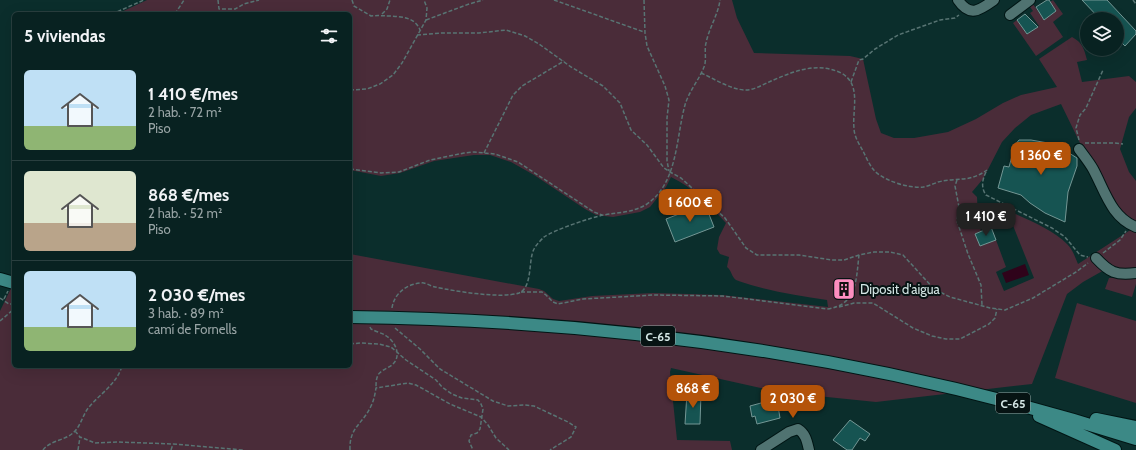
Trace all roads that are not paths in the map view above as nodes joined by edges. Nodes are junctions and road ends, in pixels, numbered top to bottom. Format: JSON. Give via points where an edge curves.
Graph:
{"nodes":[{"id":1,"x":958,"y":0,"type":"edge"},
{"id":2,"x":994,"y":0,"type":"edge"},
{"id":3,"x":1030,"y":0,"type":"edge"},
{"id":4,"x":1010,"y":14,"type":"dead end"},
{"id":5,"x":1079,"y":146,"type":"road end"},
{"id":6,"x":1134,"y":226,"type":"edge"},
{"id":7,"x":1096,"y":258,"type":"road end"},
{"id":8,"x":1136,"y":273,"type":"edge"},
{"id":9,"x":0,"y":279,"type":"edge"},
{"id":10,"x":12,"y":285,"type":"edge"},
{"id":11,"x":352,"y":317,"type":"edge"},
{"id":12,"x":962,"y":390,"type":"junction"},
{"id":13,"x":1063,"y":416,"type":"junction"},
{"id":14,"x":1136,"y":427,"type":"edge"},
{"id":15,"x":1136,"y":439,"type":"edge"},
{"id":16,"x":762,"y":450,"type":"edge"},
{"id":17,"x":809,"y":450,"type":"edge"},
{"id":18,"x":1115,"y":450,"type":"edge"}],
"edges":[{"from":1,"to":2,"type":"street","via":[[967,10],[974,12]]},
{"from":3,"to":4,"type":"street"},
{"from":5,"to":6,"type":"street","via":[[1112,207],[1119,217]]},
{"from":7,"to":8,"type":"street","via":[[1113,272]]},
{"from":9,"to":10,"type":"main road"},
{"from":11,"to":12,"type":"main road","number":"C-65","via":[[575,327],[652,335],[851,366]]},
{"from":12,"to":13,"type":"main road","number":"C-65"},
{"from":12,"to":18,"type":"main road","via":[[976,399],[1039,416]]},
{"from":13,"to":14,"type":"main road"},
{"from":13,"to":15,"type":"main road","number":"C-65"},
{"from":16,"to":17,"type":"street","via":[[798,429],[805,436]]}]}
